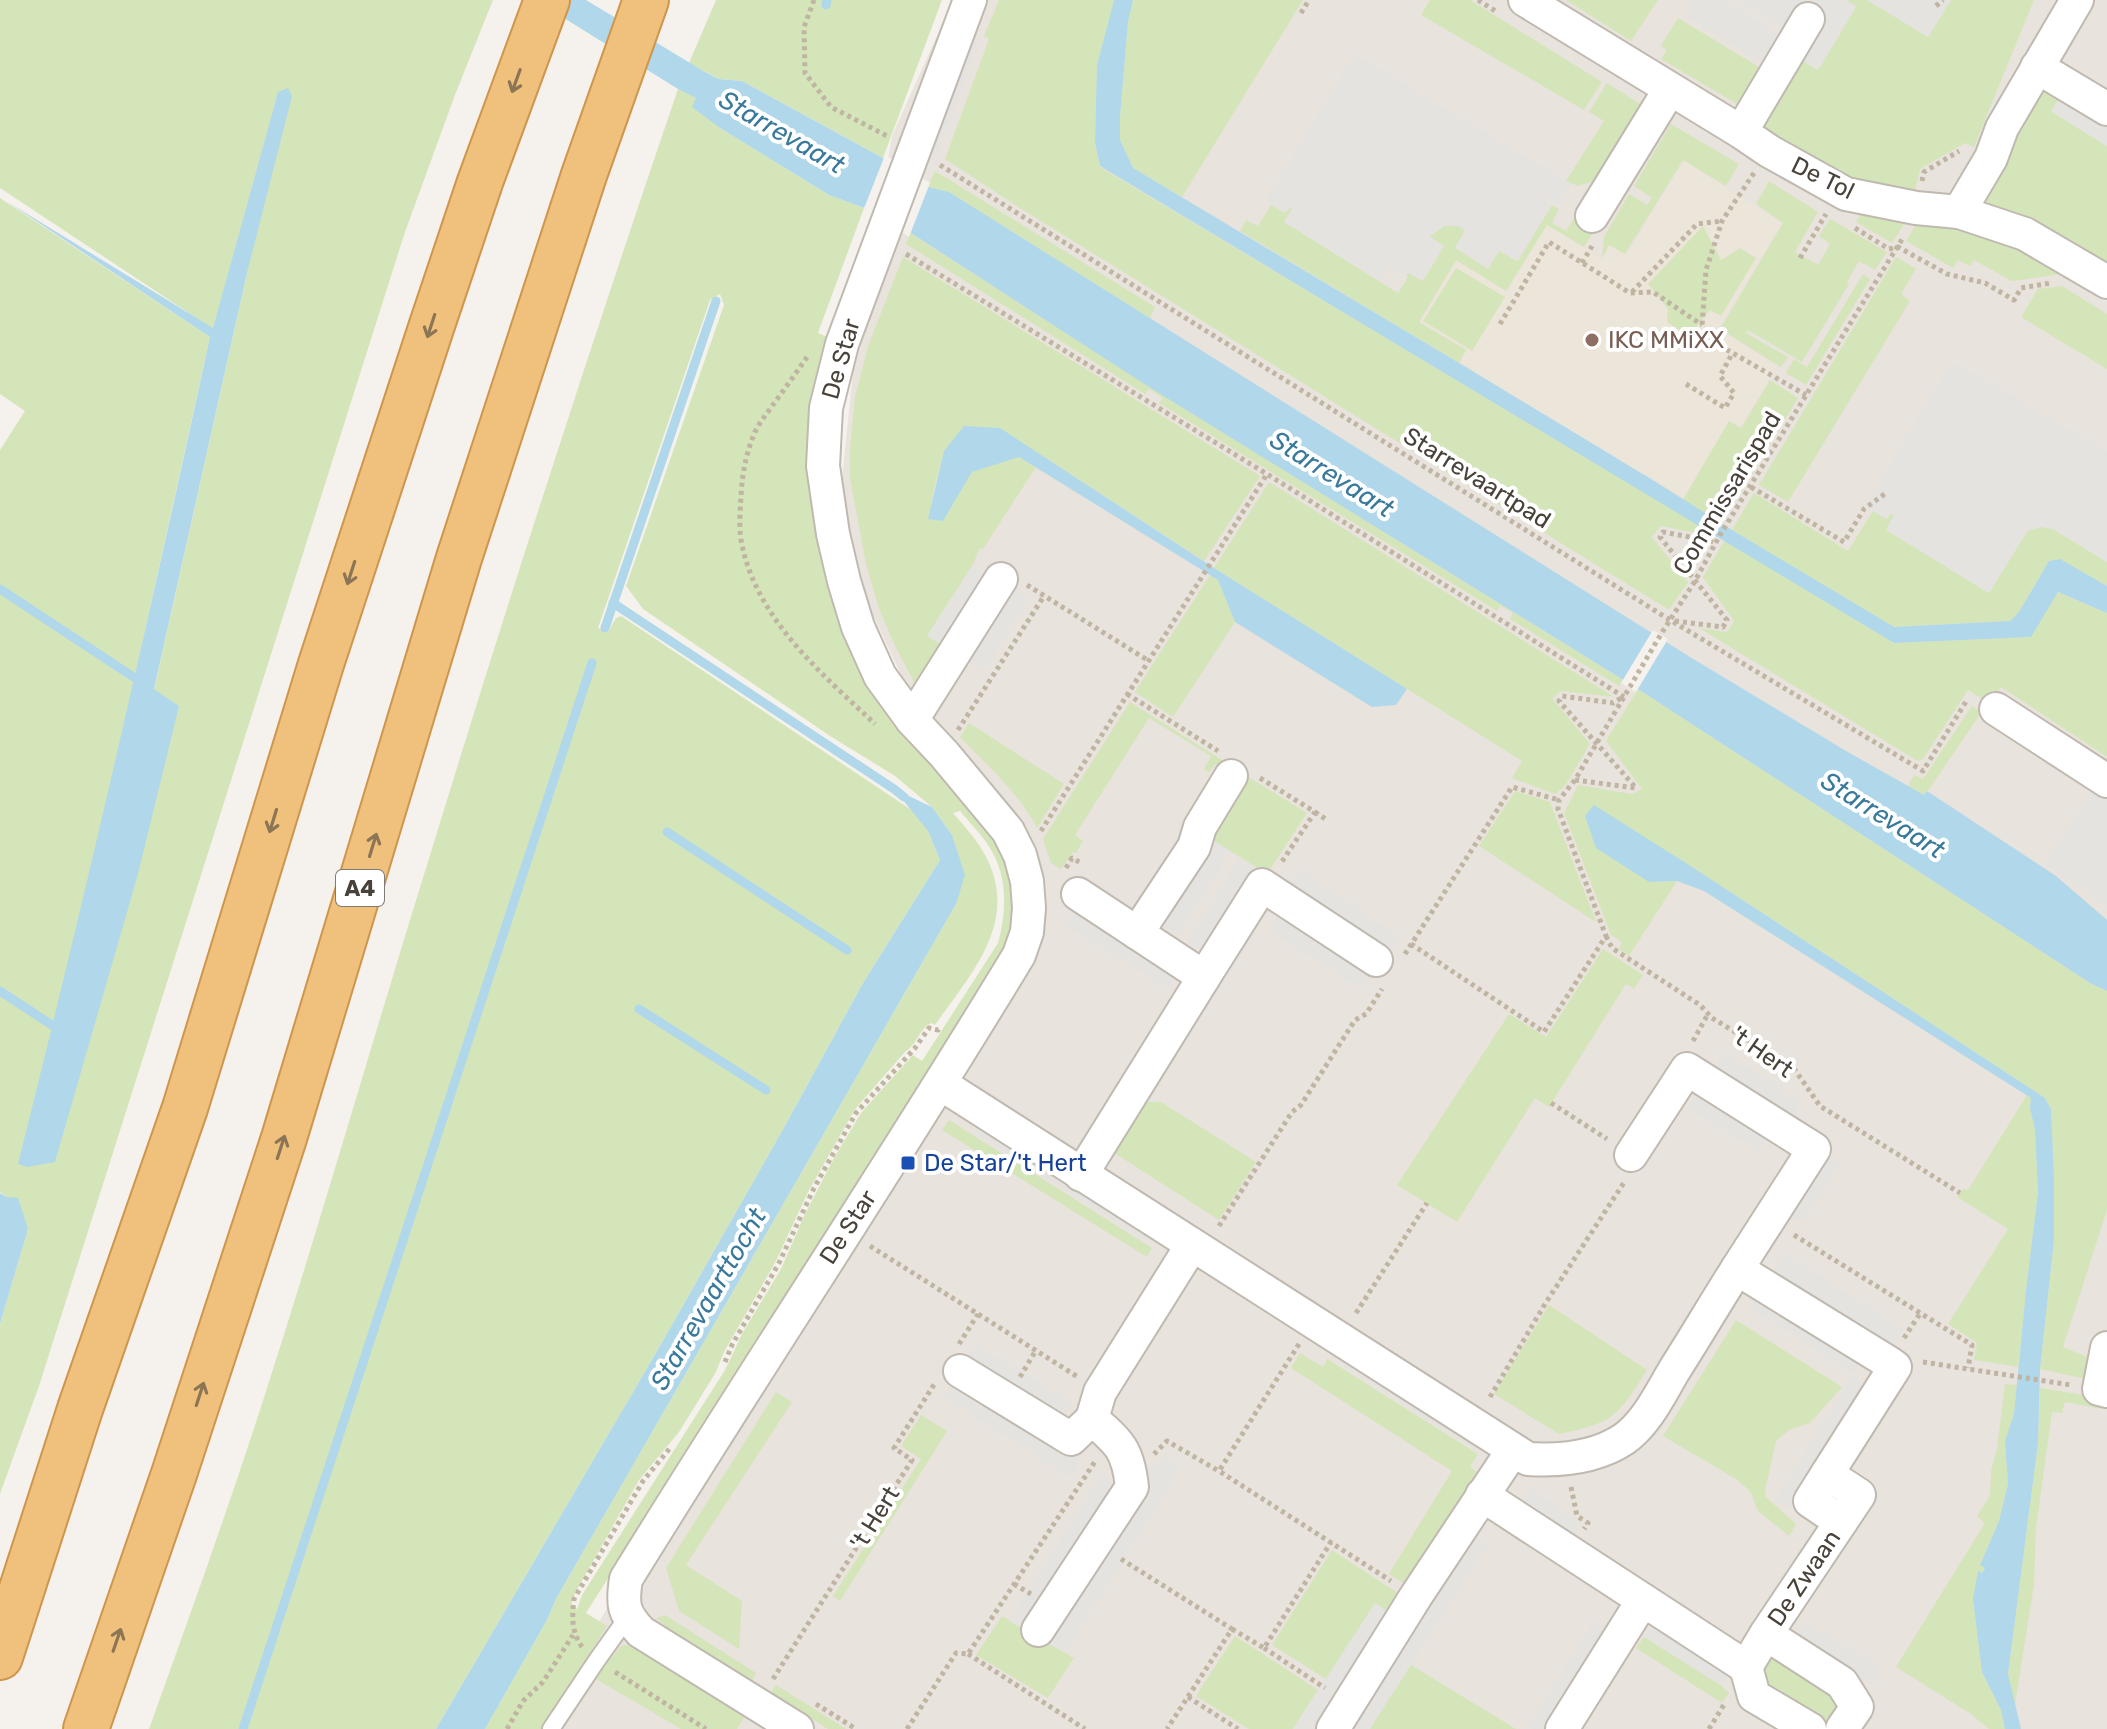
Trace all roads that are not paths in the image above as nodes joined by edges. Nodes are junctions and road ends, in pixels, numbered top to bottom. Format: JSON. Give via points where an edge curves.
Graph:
{"nodes":[{"id":1,"x":970,"y":0,"type":"edge"},
{"id":2,"x":1525,"y":0,"type":"edge"},
{"id":3,"x":2077,"y":0,"type":"edge"},
{"id":4,"x":546,"y":4,"type":"edge"},
{"id":5,"x":1808,"y":19,"type":"dead end"},
{"id":6,"x":636,"y":29,"type":"edge"},
{"id":7,"x":2037,"y":67,"type":"junction"},
{"id":8,"x":1670,"y":89,"type":"junction"},
{"id":9,"x":2107,"y":109,"type":"edge"},
{"id":10,"x":1741,"y":132,"type":"junction"},
{"id":11,"x":1959,"y":212,"type":"junction"},
{"id":12,"x":1592,"y":216,"type":"dead end"},
{"id":13,"x":2107,"y":282,"type":"edge"},
{"id":14,"x":1010,"y":580,"type":"road end"},
{"id":15,"x":1996,"y":709,"type":"road end"},
{"id":16,"x":912,"y":720,"type":"junction"},
{"id":17,"x":1231,"y":776,"type":"dead end"},
{"id":18,"x":2107,"y":781,"type":"edge"},
{"id":19,"x":1078,"y":894,"type":"dead end"},
{"id":20,"x":1137,"y":933,"type":"junction"},
{"id":21,"x":1388,"y":968,"type":"road end"},
{"id":22,"x":1204,"y":977,"type":"junction"},
{"id":23,"x":941,"y":1084,"type":"junction"},
{"id":24,"x":1631,"y":1155,"type":"road end"},
{"id":25,"x":1081,"y":1175,"type":"junction"},
{"id":26,"x":1198,"y":1248,"type":"junction"},
{"id":27,"x":1737,"y":1269,"type":"junction"},
{"id":28,"x":2107,"y":1348,"type":"edge"},
{"id":29,"x":951,"y":1365,"type":"road end"},
{"id":30,"x":2103,"y":1390,"type":"edge"},
{"id":31,"x":1101,"y":1416,"type":"junction"},
{"id":32,"x":1513,"y":1450,"type":"junction"},
{"id":33,"x":1482,"y":1495,"type":"junction"},
{"id":34,"x":1643,"y":1600,"type":"junction"},
{"id":35,"x":627,"y":1618,"type":"junction"},
{"id":36,"x":1038,"y":1630,"type":"dead end"},
{"id":37,"x":1766,"y":1634,"type":"junction"},
{"id":38,"x":0,"y":1657,"type":"edge"},
{"id":39,"x":1746,"y":1667,"type":"junction"},
{"id":40,"x":1341,"y":1716,"type":"edge"},
{"id":41,"x":86,"y":1729,"type":"edge"},
{"id":42,"x":551,"y":1729,"type":"edge"},
{"id":43,"x":797,"y":1729,"type":"edge"},
{"id":44,"x":1562,"y":1729,"type":"edge"},
{"id":45,"x":1810,"y":1729,"type":"edge"},
{"id":46,"x":1842,"y":1729,"type":"edge"}],
"edges":[{"from":1,"to":16,"type":"street","name":"De Star","via":[[842,344],[826,408],[823,466],[844,581],[880,676]]},
{"from":2,"to":8,"type":"street","name":"De Tol"},
{"from":3,"to":7,"type":"street"},
{"from":4,"to":38,"type":"highway","one_way":true,"via":[[435,313],[185,1108]]},
{"from":5,"to":10,"type":"street"},
{"from":41,"to":6,"type":"highway","number":"A4","one_way":true,"via":[[284,1138],[459,558]]},
{"from":7,"to":9,"type":"street"},
{"from":7,"to":11,"type":"street"},
{"from":8,"to":10,"type":"street","name":"De Tol"},
{"from":8,"to":12,"type":"street"},
{"from":10,"to":11,"type":"street","name":"De Tol","via":[[1846,194]]},
{"from":11,"to":13,"type":"street","name":"De Tol","via":[[2025,234]]},
{"from":14,"to":16,"type":"street"},
{"from":15,"to":18,"type":"street"},
{"from":16,"to":23,"type":"street","name":"De Star","via":[[1008,831],[1027,881],[1027,932],[1019,955]]},
{"from":17,"to":20,"type":"street","via":[[1194,847]]},
{"from":19,"to":20,"type":"street"},
{"from":20,"to":22,"type":"street"},
{"from":21,"to":22,"type":"street","via":[[1262,885]]},
{"from":22,"to":25,"type":"street"},
{"from":23,"to":25,"type":"street"},
{"from":23,"to":35,"type":"street","name":"De Star","via":[[626,1579],[622,1599]]},
{"from":24,"to":27,"type":"street","via":[[1694,1058],[1814,1149]]},
{"from":25,"to":26,"type":"street"},
{"from":26,"to":31,"type":"street"},
{"from":26,"to":32,"type":"street"},
{"from":27,"to":32,"type":"street","via":[[1646,1417],[1625,1438],[1600,1451],[1549,1460],[1528,1459]]},
{"from":27,"to":37,"type":"street","name":"De Zwaan","via":[[1895,1367],[1827,1474],[1859,1495]]},
{"from":28,"to":30,"type":"street"},
{"from":29,"to":31,"type":"street","via":[[1071,1439]]},
{"from":31,"to":36,"type":"street","via":[[1129,1464],[1132,1487]]},
{"from":32,"to":33,"type":"street"},
{"from":33,"to":34,"type":"street"},
{"from":33,"to":40,"type":"street"},
{"from":34,"to":39,"type":"street"},
{"from":34,"to":44,"type":"street"},
{"from":35,"to":42,"type":"lane"},
{"from":35,"to":43,"type":"street","via":[[641,1632]]},
{"from":37,"to":39,"type":"street","name":"De Zwaan"},
{"from":37,"to":46,"type":"street","name":"De Zwaan","via":[[1842,1683],[1857,1707]]},
{"from":39,"to":45,"type":"street","via":[[1754,1696]]}]}
